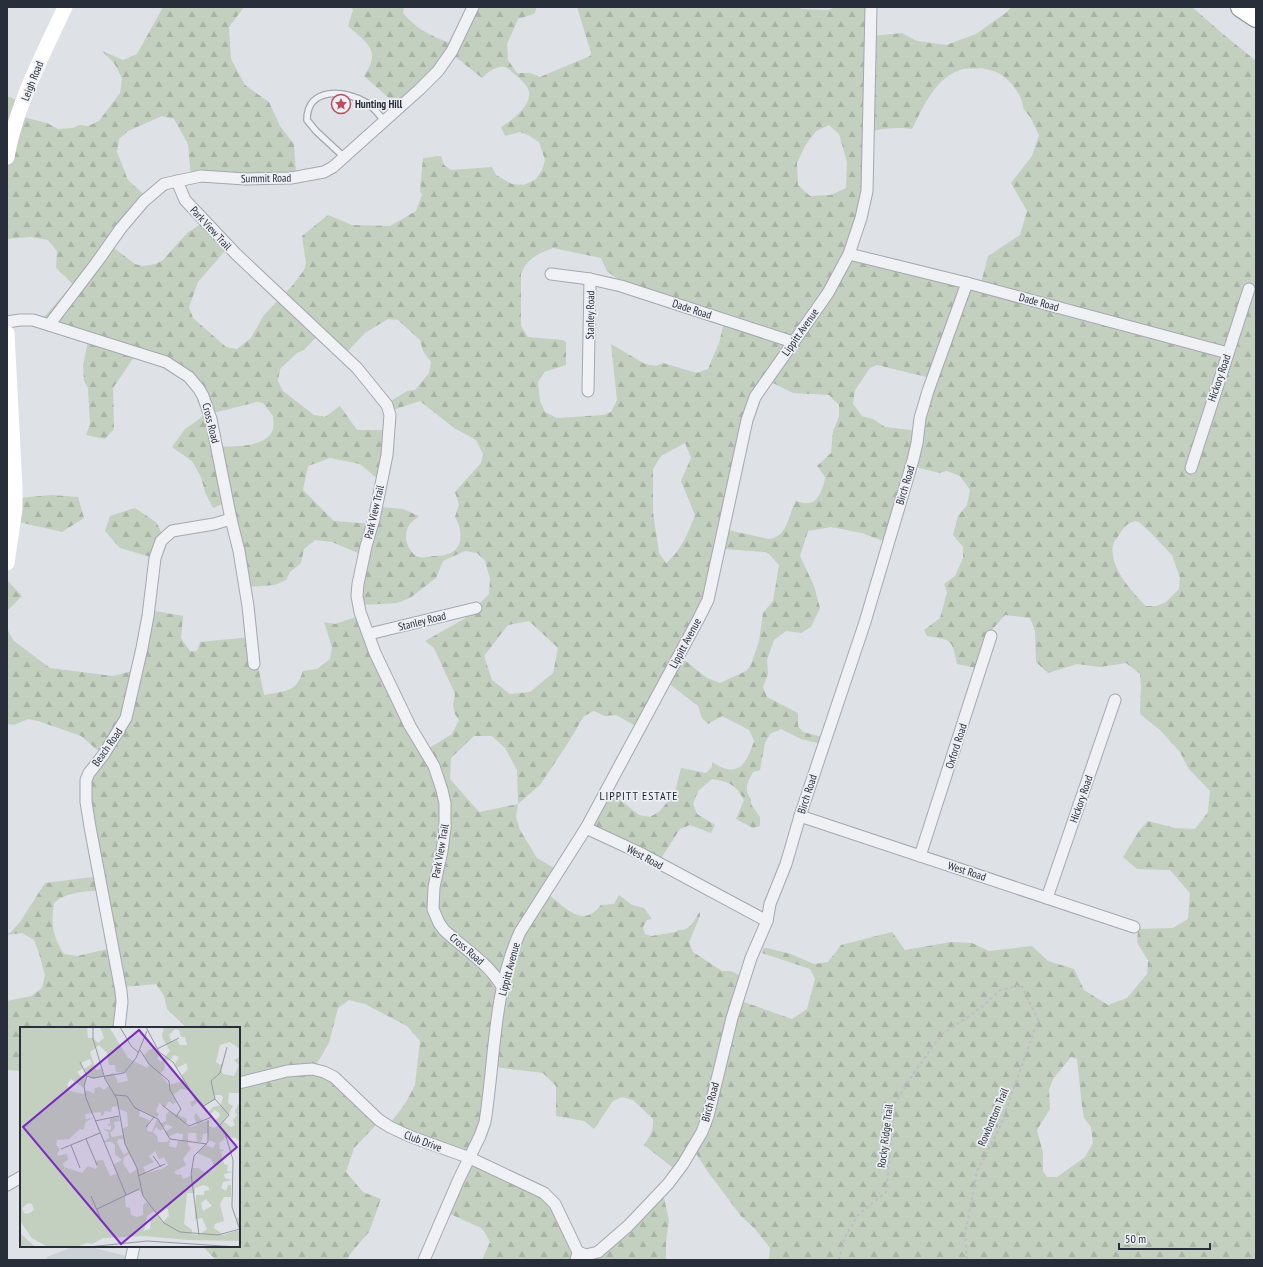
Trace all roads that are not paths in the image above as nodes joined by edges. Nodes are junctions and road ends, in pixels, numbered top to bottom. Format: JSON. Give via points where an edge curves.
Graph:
{"nodes":[{"id":1,"x":64,"y":7,"type":"edge"},
{"id":2,"x":473,"y":7,"type":"edge"},
{"id":3,"x":871,"y":7,"type":"edge"},
{"id":4,"x":1241,"y":7,"type":"edge"},
{"id":5,"x":1256,"y":17,"type":"edge"},
{"id":6,"x":384,"y":121,"type":"junction"},
{"id":7,"x":7,"y":157,"type":"edge"},
{"id":8,"x":344,"y":157,"type":"junction"},
{"id":9,"x":177,"y":181,"type":"junction"},
{"id":10,"x":849,"y":254,"type":"junction"},
{"id":11,"x":551,"y":274,"type":"dead end"},
{"id":12,"x":590,"y":279,"type":"junction"},
{"id":13,"x":967,"y":283,"type":"junction"},
{"id":14,"x":1249,"y":289,"type":"dead end"},
{"id":15,"x":7,"y":322,"type":"edge"},
{"id":16,"x":49,"y":325,"type":"junction"},
{"id":17,"x":7,"y":333,"type":"edge"},
{"id":18,"x":793,"y":342,"type":"junction"},
{"id":19,"x":1228,"y":353,"type":"junction"},
{"id":20,"x":588,"y":391,"type":"dead end"},
{"id":21,"x":10,"y":439,"type":"edge"},
{"id":22,"x":1190,"y":468,"type":"dead end"},
{"id":23,"x":231,"y":519,"type":"junction"},
{"id":24,"x":7,"y":563,"type":"edge"},
{"id":25,"x":476,"y":608,"type":"dead end"},
{"id":26,"x":369,"y":634,"type":"junction"},
{"id":27,"x":991,"y":636,"type":"dead end"},
{"id":28,"x":254,"y":664,"type":"dead end"},
{"id":29,"x":1115,"y":700,"type":"dead end"},
{"id":30,"x":800,"y":816,"type":"junction"},
{"id":31,"x":586,"y":828,"type":"junction"},
{"id":32,"x":920,"y":856,"type":"junction"},
{"id":33,"x":1047,"y":898,"type":"junction"},
{"id":34,"x":433,"y":908,"type":"joint"},
{"id":35,"x":767,"y":921,"type":"junction"},
{"id":36,"x":1134,"y":927,"type":"dead end"},
{"id":37,"x":503,"y":988,"type":"junction"},
{"id":38,"x":119,"y":1027,"type":"edge"},
{"id":39,"x":240,"y":1083,"type":"edge"},
{"id":40,"x":470,"y":1158,"type":"junction"},
{"id":41,"x":134,"y":1247,"type":"edge"},
{"id":42,"x":577,"y":1256,"type":"edge"},
{"id":43,"x":131,"y":1260,"type":"edge"},
{"id":44,"x":424,"y":1260,"type":"edge"}],
"edges":[{"from":1,"to":7,"type":"street","name":"Leigh Road","via":[[25,97]]},
{"from":2,"to":6,"type":"street","name":"Summit Road","via":[[446,61],[420,89]]},
{"from":3,"to":10,"type":"street","name":"Lippitt Avenue","via":[[866,191],[861,218]]},
{"from":4,"to":5,"type":"highway"},
{"from":6,"to":8,"type":"street","name":"Summit Road"},
{"from":6,"to":8,"type":"lane","via":[[366,103],[346,94],[316,98],[310,103],[307,120]]},
{"from":8,"to":9,"type":"street","name":"Summit Road","via":[[324,172],[291,178],[245,180],[201,176]]},
{"from":9,"to":16,"type":"street","name":"Summit Road","via":[[164,184],[144,201]]},
{"from":9,"to":26,"type":"street","name":"Park View Trail","via":[[190,206],[236,254],[357,368],[387,404],[390,415],[387,455],[356,596]]},
{"from":10,"to":13,"type":"street","name":"Dade Road"},
{"from":10,"to":18,"type":"street","name":"Lippitt Avenue","via":[[828,293]]},
{"from":11,"to":12,"type":"street","name":"Stanley Road"},
{"from":12,"to":18,"type":"street","name":"Dade Road","via":[[621,286]]},
{"from":12,"to":20,"type":"street","name":"Stanley Road"},
{"from":13,"to":19,"type":"street","name":"Dade Road"},
{"from":13,"to":30,"type":"street","name":"Birch Road","via":[[928,391],[920,418],[913,460],[865,622]]},
{"from":14,"to":19,"type":"street","name":"Hickory Road"},
{"from":15,"to":16,"type":"street","name":"Cross Road","via":[[33,320]]},
{"from":16,"to":23,"type":"street","name":"Cross Road","via":[[166,362],[189,377],[203,396],[211,419]]},
{"from":17,"to":21,"type":"street"},
{"from":18,"to":31,"type":"street","name":"Lippitt Avenue","via":[[755,397],[747,420],[708,600]]},
{"from":19,"to":22,"type":"street","name":"Hickory Road"},
{"from":21,"to":24,"type":"street","via":[[16,488]]},
{"from":23,"to":28,"type":"street","name":"Cross Road","via":[[248,606]]},
{"from":23,"to":38,"type":"street","name":"Beach Road","via":[[172,531],[161,542],[155,558],[148,616],[126,718],[86,780],[90,827],[121,991]]},
{"from":25,"to":26,"type":"street","name":"Stanley Road"},
{"from":26,"to":34,"type":"street","name":"Park View Trail","via":[[375,653],[410,726],[434,766],[442,790],[445,828],[434,886]]},
{"from":27,"to":32,"type":"street","name":"Oxford Road"},
{"from":29,"to":33,"type":"street","name":"Hickory Road"},
{"from":30,"to":32,"type":"street","name":"West Road"},
{"from":30,"to":35,"type":"street","name":"Birch Road","via":[[786,864],[770,904]]},
{"from":31,"to":35,"type":"street","name":"West Road","via":[[642,854]]},
{"from":31,"to":37,"type":"street","name":"Lippitt Avenue","via":[[520,932],[513,948]]},
{"from":32,"to":33,"type":"street","name":"West Road"},
{"from":33,"to":36,"type":"street","name":"West Road"},
{"from":34,"to":37,"type":"street","name":"Cross Road","via":[[444,930],[487,966]]},
{"from":35,"to":42,"type":"street","name":"Birch Road","via":[[751,958],[732,1018],[702,1132],[684,1163],[649,1205],[603,1249],[593,1254]]},
{"from":37,"to":40,"type":"street","name":"Lippitt Avenue","via":[[485,1122]]},
{"from":39,"to":40,"type":"street","name":"Club Drive","via":[[287,1071],[312,1069],[324,1072],[334,1077],[379,1120],[390,1127]]},
{"from":40,"to":42,"type":"street","name":"Club Drive","via":[[544,1193],[555,1204]]},
{"from":40,"to":44,"type":"street","name":"Lippitt Avenue"},
{"from":41,"to":43,"type":"street"}]}
